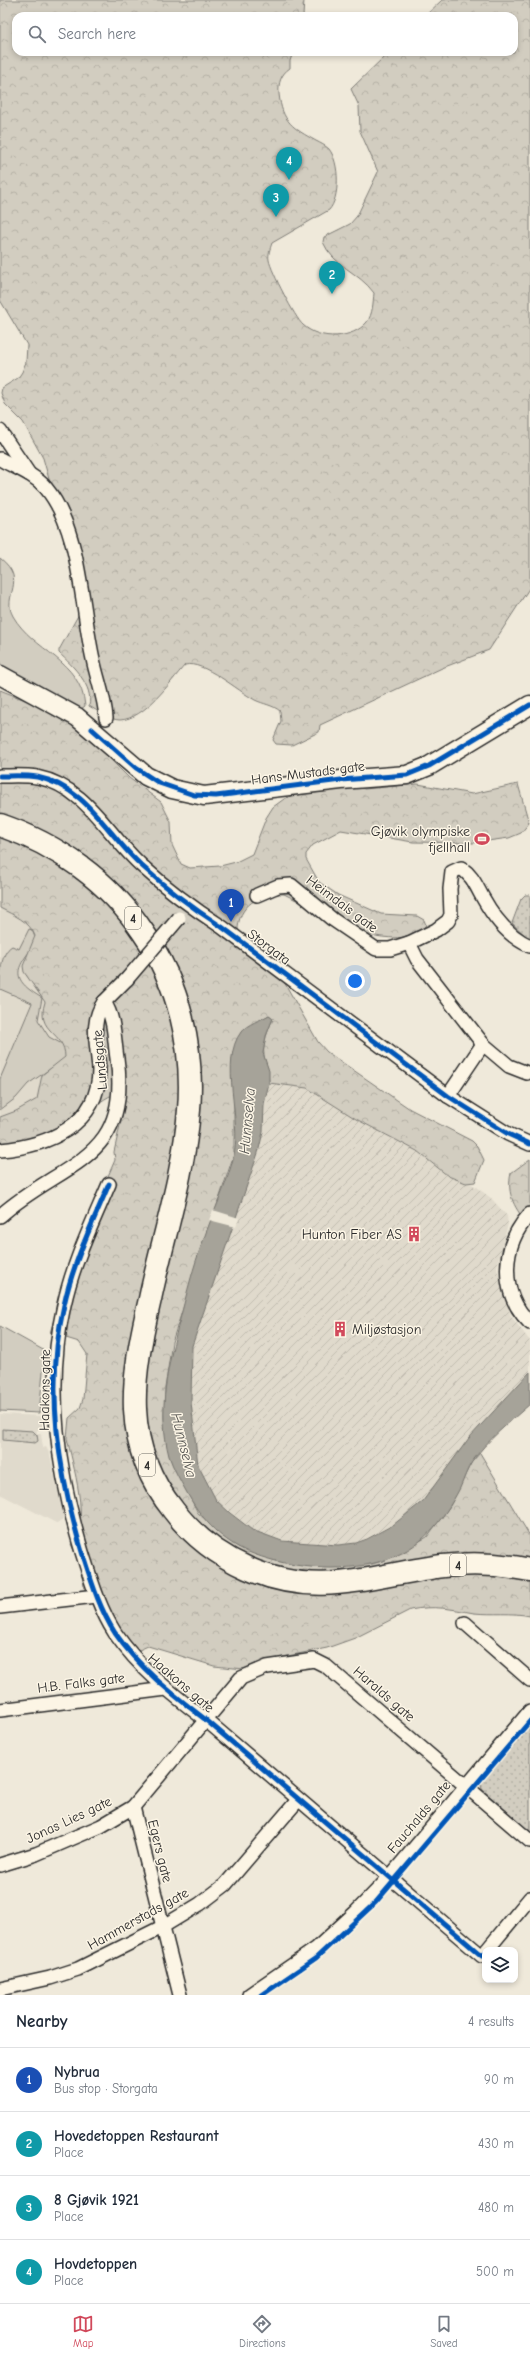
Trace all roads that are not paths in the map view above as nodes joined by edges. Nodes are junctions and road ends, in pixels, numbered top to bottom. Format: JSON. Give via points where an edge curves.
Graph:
{"nodes":[{"id":1,"x":0,"y":431,"type":"edge"},
{"id":2,"x":0,"y":459,"type":"edge"},
{"id":3,"x":29,"y":474,"type":"junction"},
{"id":4,"x":0,"y":675,"type":"edge"},
{"id":5,"x":530,"y":705,"type":"edge"},
{"id":6,"x":99,"y":724,"type":"junction"},
{"id":7,"x":0,"y":776,"type":"edge"},
{"id":8,"x":0,"y":826,"type":"edge"},
{"id":9,"x":257,"y":895,"type":"dead end"},
{"id":10,"x":191,"y":906,"type":"junction"},
{"id":11,"x":410,"y":943,"type":"junction"},
{"id":12,"x":530,"y":946,"type":"edge"},
{"id":13,"x":104,"y":1002,"type":"junction"},
{"id":14,"x":483,"y":1044,"type":"junction"},
{"id":15,"x":529,"y":1074,"type":"edge"},
{"id":16,"x":448,"y":1096,"type":"junction"},
{"id":17,"x":530,"y":1144,"type":"edge"},
{"id":18,"x":0,"y":1150,"type":"edge"},
{"id":19,"x":109,"y":1184,"type":"dead end"},
{"id":20,"x":530,"y":1214,"type":"edge"},
{"id":21,"x":0,"y":1216,"type":"edge"},
{"id":22,"x":530,"y":1323,"type":"edge"},
{"id":23,"x":530,"y":1570,"type":"edge"},
{"id":24,"x":96,"y":1596,"type":"junction"},
{"id":25,"x":0,"y":1607,"type":"edge"},
{"id":26,"x":465,"y":1623,"type":"dead end"},
{"id":27,"x":530,"y":1680,"type":"edge"},
{"id":28,"x":166,"y":1689,"type":"junction"},
{"id":29,"x":0,"y":1710,"type":"edge"},
{"id":30,"x":530,"y":1711,"type":"edge"},
{"id":31,"x":206,"y":1720,"type":"junction"},
{"id":32,"x":466,"y":1785,"type":"junction"},
{"id":33,"x":298,"y":1800,"type":"junction"},
{"id":34,"x":133,"y":1807,"type":"junction"},
{"id":35,"x":530,"y":1841,"type":"edge"},
{"id":36,"x":0,"y":1865,"type":"edge"},
{"id":37,"x":388,"y":1878,"type":"junction"},
{"id":38,"x":530,"y":1898,"type":"edge"},
{"id":39,"x":162,"y":1927,"type":"junction"},
{"id":40,"x":490,"y":1947,"type":"edge"},
{"id":41,"x":482,"y":1951,"type":"edge"},
{"id":42,"x":0,"y":1989,"type":"edge"},
{"id":43,"x":180,"y":1995,"type":"edge"},
{"id":44,"x":249,"y":1995,"type":"edge"}],
"edges":[{"from":1,"to":3,"type":"street"},
{"from":2,"to":3,"type":"street"},
{"from":3,"to":6,"type":"street","via":[[46,488],[67,527],[93,660],[105,704]]},
{"from":4,"to":6,"type":"main road","name":"Hans Mustads gate","via":[[77,717]]},
{"from":5,"to":6,"type":"main road","name":"Hans Mustads gate","via":[[429,766],[407,775],[204,796],[172,789],[146,776]]},
{"from":7,"to":10,"type":"street","name":"Storgata","via":[[37,777],[61,785],[89,805],[141,866]]},
{"from":8,"to":23,"type":"highway","number":"4","via":[[32,838],[68,858],[120,902],[161,961],[173,987],[181,1016],[190,1070],[188,1128],[140,1342],[134,1388],[135,1415],[143,1455],[156,1484],[170,1506],[197,1537],[221,1555],[266,1576],[294,1582],[321,1585],[355,1583],[459,1565],[492,1565]]},
{"from":9,"to":11,"type":"street","name":"Heimdals gate","via":[[278,886],[291,885],[332,919],[376,949],[390,949]]},
{"from":10,"to":13,"type":"street","bridge":true},
{"from":10,"to":16,"type":"street","name":"Storgata"},
{"from":11,"to":12,"type":"street","name":"Heimdals gate","via":[[436,930],[450,918],[452,872],[461,868],[475,882],[490,911],[512,935]]},
{"from":11,"to":14,"type":"street","via":[[417,959]]},
{"from":13,"to":18,"type":"street","via":[[95,1020],[99,1071],[95,1092],[85,1113],[73,1127],[55,1138],[30,1146]]},
{"from":13,"to":21,"type":"street","name":"Lundsgate","via":[[112,1019],[120,1090],[106,1136],[84,1159],[22,1198]]},
{"from":14,"to":15,"type":"street","via":[[509,1066]]},
{"from":14,"to":16,"type":"street"},
{"from":16,"to":17,"type":"street","name":"Storgata","via":[[508,1134]]},
{"from":19,"to":24,"type":"street","name":"Haakons gate","via":[[69,1286],[60,1328],[56,1365],[56,1432],[62,1471]]},
{"from":20,"to":22,"type":"street","via":[[512,1241],[508,1275],[509,1290],[516,1307]]},
{"from":24,"to":25,"type":"street"},
{"from":24,"to":28,"type":"street","name":"Haakons gate","via":[[115,1632],[131,1653]]},
{"from":26,"to":27,"type":"street"},
{"from":28,"to":29,"type":"street","name":"H.B. Falks gate"},
{"from":28,"to":31,"type":"street","name":"Haakons gate"},
{"from":30,"to":32,"type":"street","name":"Fauchalds gate"},
{"from":31,"to":32,"type":"street","name":"Haralds gate","via":[[241,1678],[267,1667],[314,1660],[326,1666]]},
{"from":31,"to":33,"type":"street","name":"Haakons gate"},
{"from":31,"to":34,"type":"street","name":"Jonas Lies gate"},
{"from":32,"to":35,"type":"street","name":"Haralds gate"},
{"from":32,"to":37,"type":"street","name":"Fauchalds gate"},
{"from":33,"to":37,"type":"street","name":"Haakons gate"},
{"from":33,"to":39,"type":"street","name":"Hammerstads gate","via":[[225,1885]]},
{"from":34,"to":36,"type":"street","name":"Jonas Lies gate","via":[[101,1826],[36,1854]]},
{"from":34,"to":39,"type":"street","name":"Egers gate"},
{"from":37,"to":41,"type":"street","name":"Haakons gate"},
{"from":37,"to":44,"type":"street","name":"Fauchalds gate","via":[[326,1940]]},
{"from":38,"to":40,"type":"street"},
{"from":39,"to":42,"type":"street","name":"Hammerstads gate","via":[[78,1969]]},
{"from":39,"to":43,"type":"street","name":"Egers gate"}]}
